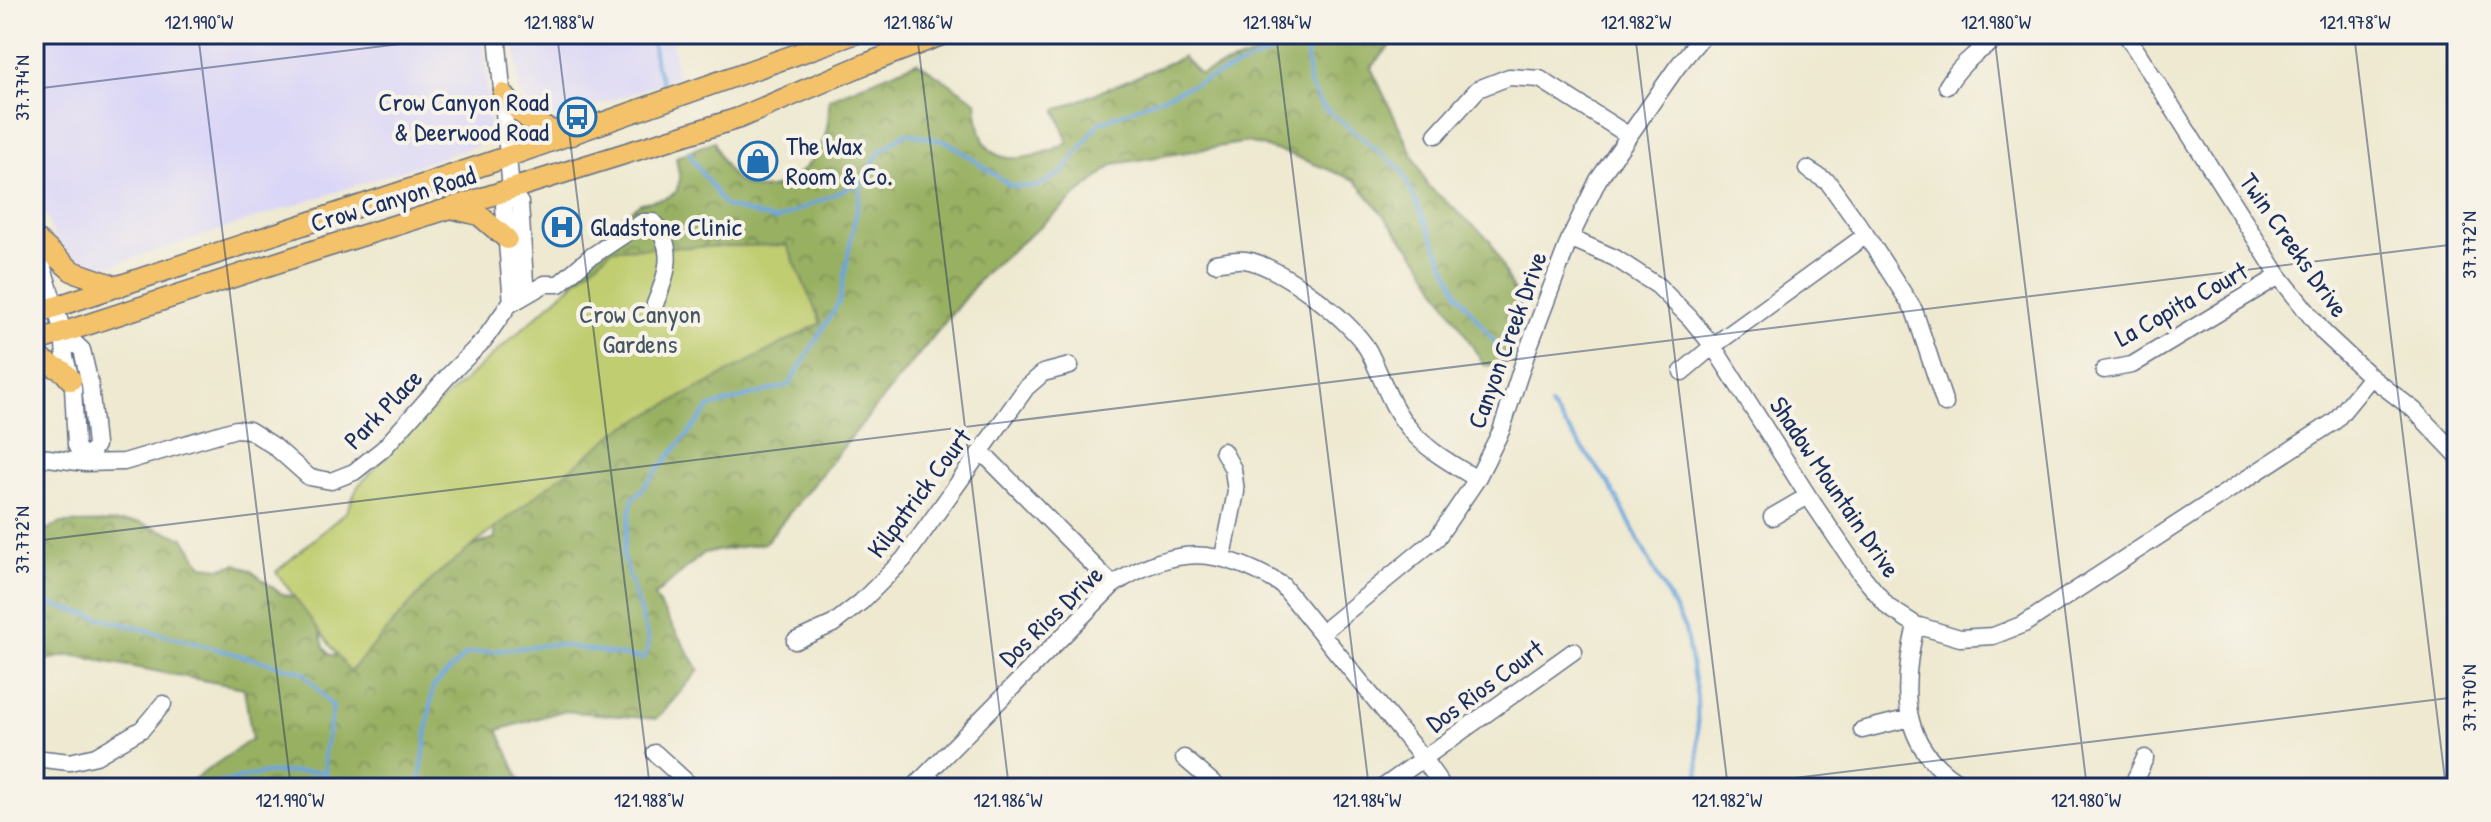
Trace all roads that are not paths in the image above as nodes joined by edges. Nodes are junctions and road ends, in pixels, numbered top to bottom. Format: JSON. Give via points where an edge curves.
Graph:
{"nodes":[{"id":1,"x":497,"y":34,"type":"edge"},
{"id":2,"x":854,"y":34,"type":"edge"},
{"id":3,"x":944,"y":34,"type":"edge"},
{"id":4,"x":1704,"y":34,"type":"edge"},
{"id":5,"x":2005,"y":34,"type":"edge"},
{"id":6,"x":2126,"y":34,"type":"edge"},
{"id":7,"x":1947,"y":86,"type":"dead end"},
{"id":8,"x":503,"y":94,"type":"junction"},
{"id":9,"x":572,"y":135,"type":"junction"},
{"id":10,"x":1436,"y":135,"type":"dead end"},
{"id":11,"x":1628,"y":135,"type":"junction"},
{"id":12,"x":509,"y":156,"type":"junction"},
{"id":13,"x":1807,"y":169,"type":"dead end"},
{"id":14,"x":511,"y":190,"type":"junction"},
{"id":15,"x":451,"y":208,"type":"junction"},
{"id":16,"x":1866,"y":235,"type":"junction"},
{"id":17,"x":34,"y":238,"type":"edge"},
{"id":18,"x":1570,"y":238,"type":"junction"},
{"id":19,"x":507,"y":239,"type":"junction"},
{"id":20,"x":1215,"y":263,"type":"dead end"},
{"id":21,"x":2279,"y":276,"type":"junction"},
{"id":22,"x":118,"y":287,"type":"junction"},
{"id":23,"x":512,"y":303,"type":"junction"},
{"id":24,"x":655,"y":304,"type":"dead end"},
{"id":25,"x":56,"y":307,"type":"junction"},
{"id":26,"x":34,"y":314,"type":"edge"},
{"id":27,"x":63,"y":332,"type":"junction"},
{"id":28,"x":34,"y":342,"type":"edge"},
{"id":29,"x":1713,"y":346,"type":"junction"},
{"id":30,"x":34,"y":356,"type":"edge"},
{"id":31,"x":1070,"y":366,"type":"dead end"},
{"id":32,"x":2104,"y":370,"type":"dead end"},
{"id":33,"x":1682,"y":372,"type":"dead end"},
{"id":34,"x":2371,"y":377,"type":"junction"},
{"id":35,"x":71,"y":380,"type":"junction"},
{"id":36,"x":1945,"y":404,"type":"dead end"},
{"id":37,"x":981,"y":451,"type":"junction"},
{"id":38,"x":1223,"y":451,"type":"dead end"},
{"id":39,"x":2457,"y":455,"type":"edge"},
{"id":40,"x":34,"y":456,"type":"edge"},
{"id":41,"x":85,"y":463,"type":"junction"},
{"id":42,"x":1477,"y":479,"type":"junction"},
{"id":43,"x":1808,"y":496,"type":"junction"},
{"id":44,"x":1772,"y":517,"type":"dead end"},
{"id":45,"x":1223,"y":557,"type":"junction"},
{"id":46,"x":1113,"y":585,"type":"junction"},
{"id":47,"x":1916,"y":625,"type":"junction"},
{"id":48,"x":1321,"y":633,"type":"junction"},
{"id":49,"x":795,"y":641,"type":"dead end"},
{"id":50,"x":1574,"y":651,"type":"dead end"},
{"id":51,"x":163,"y":704,"type":"dead end"},
{"id":52,"x":1910,"y":718,"type":"junction"},
{"id":53,"x":1862,"y":730,"type":"dead end"},
{"id":54,"x":655,"y":753,"type":"dead end"},
{"id":55,"x":34,"y":758,"type":"edge"},
{"id":56,"x":1184,"y":758,"type":"dead end"},
{"id":57,"x":2145,"y":758,"type":"dead end"},
{"id":58,"x":1424,"y":760,"type":"junction"},
{"id":59,"x":926,"y":775,"type":"junction"},
{"id":60,"x":693,"y":788,"type":"edge"},
{"id":61,"x":913,"y":788,"type":"edge"},
{"id":62,"x":940,"y":788,"type":"edge"},
{"id":63,"x":1219,"y":788,"type":"edge"},
{"id":64,"x":1382,"y":788,"type":"edge"},
{"id":65,"x":1444,"y":788,"type":"edge"},
{"id":66,"x":1968,"y":788,"type":"edge"},
{"id":67,"x":2131,"y":788,"type":"edge"}],
"edges":[{"from":1,"to":8,"type":"street"},
{"from":2,"to":9,"type":"main road","name":"Crow Canyon Road"},
{"from":3,"to":14,"type":"main road","name":"Crow Canyon Road","via":[[739,118]]},
{"from":4,"to":11,"type":"street","name":"Canyon Creek Drive"},
{"from":5,"to":7,"type":"street","via":[[1974,53]]},
{"from":6,"to":21,"type":"street","name":"Twin Creeks Drive"},
{"from":8,"to":9,"type":"main road","via":[[530,121]]},
{"from":8,"to":12,"type":"street"},
{"from":9,"to":12,"type":"main road","name":"Crow Canyon Road"},
{"from":10,"to":11,"type":"street","via":[[1478,89],[1509,77],[1540,79]]},
{"from":11,"to":18,"type":"street","name":"Canyon Creek Drive","via":[[1598,180]]},
{"from":12,"to":14,"type":"street"},
{"from":12,"to":22,"type":"main road","name":"Crow Canyon Road"},
{"from":13,"to":16,"type":"street","via":[[1828,182]]},
{"from":14,"to":15,"type":"main road","name":"Crow Canyon Road"},
{"from":14,"to":19,"type":"street","via":[[504,207]]},
{"from":14,"to":23,"type":"street","name":"Park Place","via":[[520,203],[525,282]]},
{"from":15,"to":19,"type":"main road","via":[[479,215]]},
{"from":15,"to":27,"type":"main road","name":"Crow Canyon Road"},
{"from":16,"to":29,"type":"street"},
{"from":16,"to":36,"type":"street","via":[[1914,310]]},
{"from":17,"to":22,"type":"main road","via":[[72,271]]},
{"from":17,"to":25,"type":"street"},
{"from":18,"to":29,"type":"street","name":"Shadow Mountain Drive","via":[[1658,286]]},
{"from":18,"to":42,"type":"street","name":"Canyon Creek Drive","via":[[1501,431]]},
{"from":19,"to":23,"type":"street"},
{"from":20,"to":42,"type":"street","via":[[1243,260],[1264,265],[1349,325],[1411,431]]},
{"from":21,"to":32,"type":"street","name":"La Copita Court","via":[[2132,365]]},
{"from":21,"to":34,"type":"street","name":"Twin Creeks Drive","via":[[2324,333]]},
{"from":22,"to":25,"type":"main road","name":"Crow Canyon Road"},
{"from":23,"to":24,"type":"street","via":[[545,284],[559,284],[643,222],[653,222],[669,259]]},
{"from":23,"to":41,"type":"street","name":"Park Place","via":[[383,449],[354,472],[331,481],[309,477],[274,446],[249,430],[236,429],[124,462]]},
{"from":25,"to":26,"type":"main road","name":"Crow Canyon Road"},
{"from":25,"to":27,"type":"street"},
{"from":27,"to":28,"type":"main road","name":"Crow Canyon Road"},
{"from":27,"to":35,"type":"street"},
{"from":27,"to":41,"type":"street","via":[[82,350],[90,384],[96,445]]},
{"from":29,"to":33,"type":"street"},
{"from":29,"to":43,"type":"street","name":"Shadow Mountain Drive"},
{"from":30,"to":35,"type":"main road"},
{"from":31,"to":37,"type":"street","name":"Kilpatrick Court","via":[[1043,373],[1026,388]]},
{"from":34,"to":39,"type":"street","name":"Twin Creeks Drive","via":[[2414,410]]},
{"from":34,"to":47,"type":"street","name":"Shadow Mountain Drive","via":[[2335,421],[2024,624],[1993,636],[1960,638]]},
{"from":35,"to":41,"type":"street","via":[[76,445]]},
{"from":37,"to":46,"type":"street"},
{"from":37,"to":49,"type":"street","name":"Kilpatrick Court","via":[[904,559],[833,624]]},
{"from":38,"to":45,"type":"street","via":[[1233,469],[1236,492]]},
{"from":40,"to":41,"type":"street","name":"Park Place"},
{"from":42,"to":48,"type":"street","name":"Canyon Creek Drive","via":[[1437,538]]},
{"from":43,"to":44,"type":"street"},
{"from":43,"to":47,"type":"street","name":"Shadow Mountain Drive","via":[[1888,607]]},
{"from":45,"to":46,"type":"street","name":"Dos Rios Drive","via":[[1158,561]]},
{"from":45,"to":48,"type":"street","name":"Dos Rios Drive","via":[[1282,585]]},
{"from":46,"to":59,"type":"street","name":"Dos Rios Drive"},
{"from":47,"to":52,"type":"street","via":[[1907,663]]},
{"from":48,"to":58,"type":"street","name":"Dos Rios Drive"},
{"from":50,"to":58,"type":"street","name":"Dos Rios Court"},
{"from":51,"to":55,"type":"street","via":[[142,729],[96,756],[70,762]]},
{"from":52,"to":53,"type":"street"},
{"from":52,"to":66,"type":"street","via":[[1930,759]]},
{"from":54,"to":60,"type":"street"},
{"from":56,"to":63,"type":"street"},
{"from":57,"to":67,"type":"street"},
{"from":58,"to":64,"type":"street","name":"Dos Rios Court"},
{"from":58,"to":65,"type":"street","name":"Dos Rios Drive"},
{"from":59,"to":61,"type":"street","name":"Dos Rios Drive"},
{"from":59,"to":62,"type":"street"}]}
